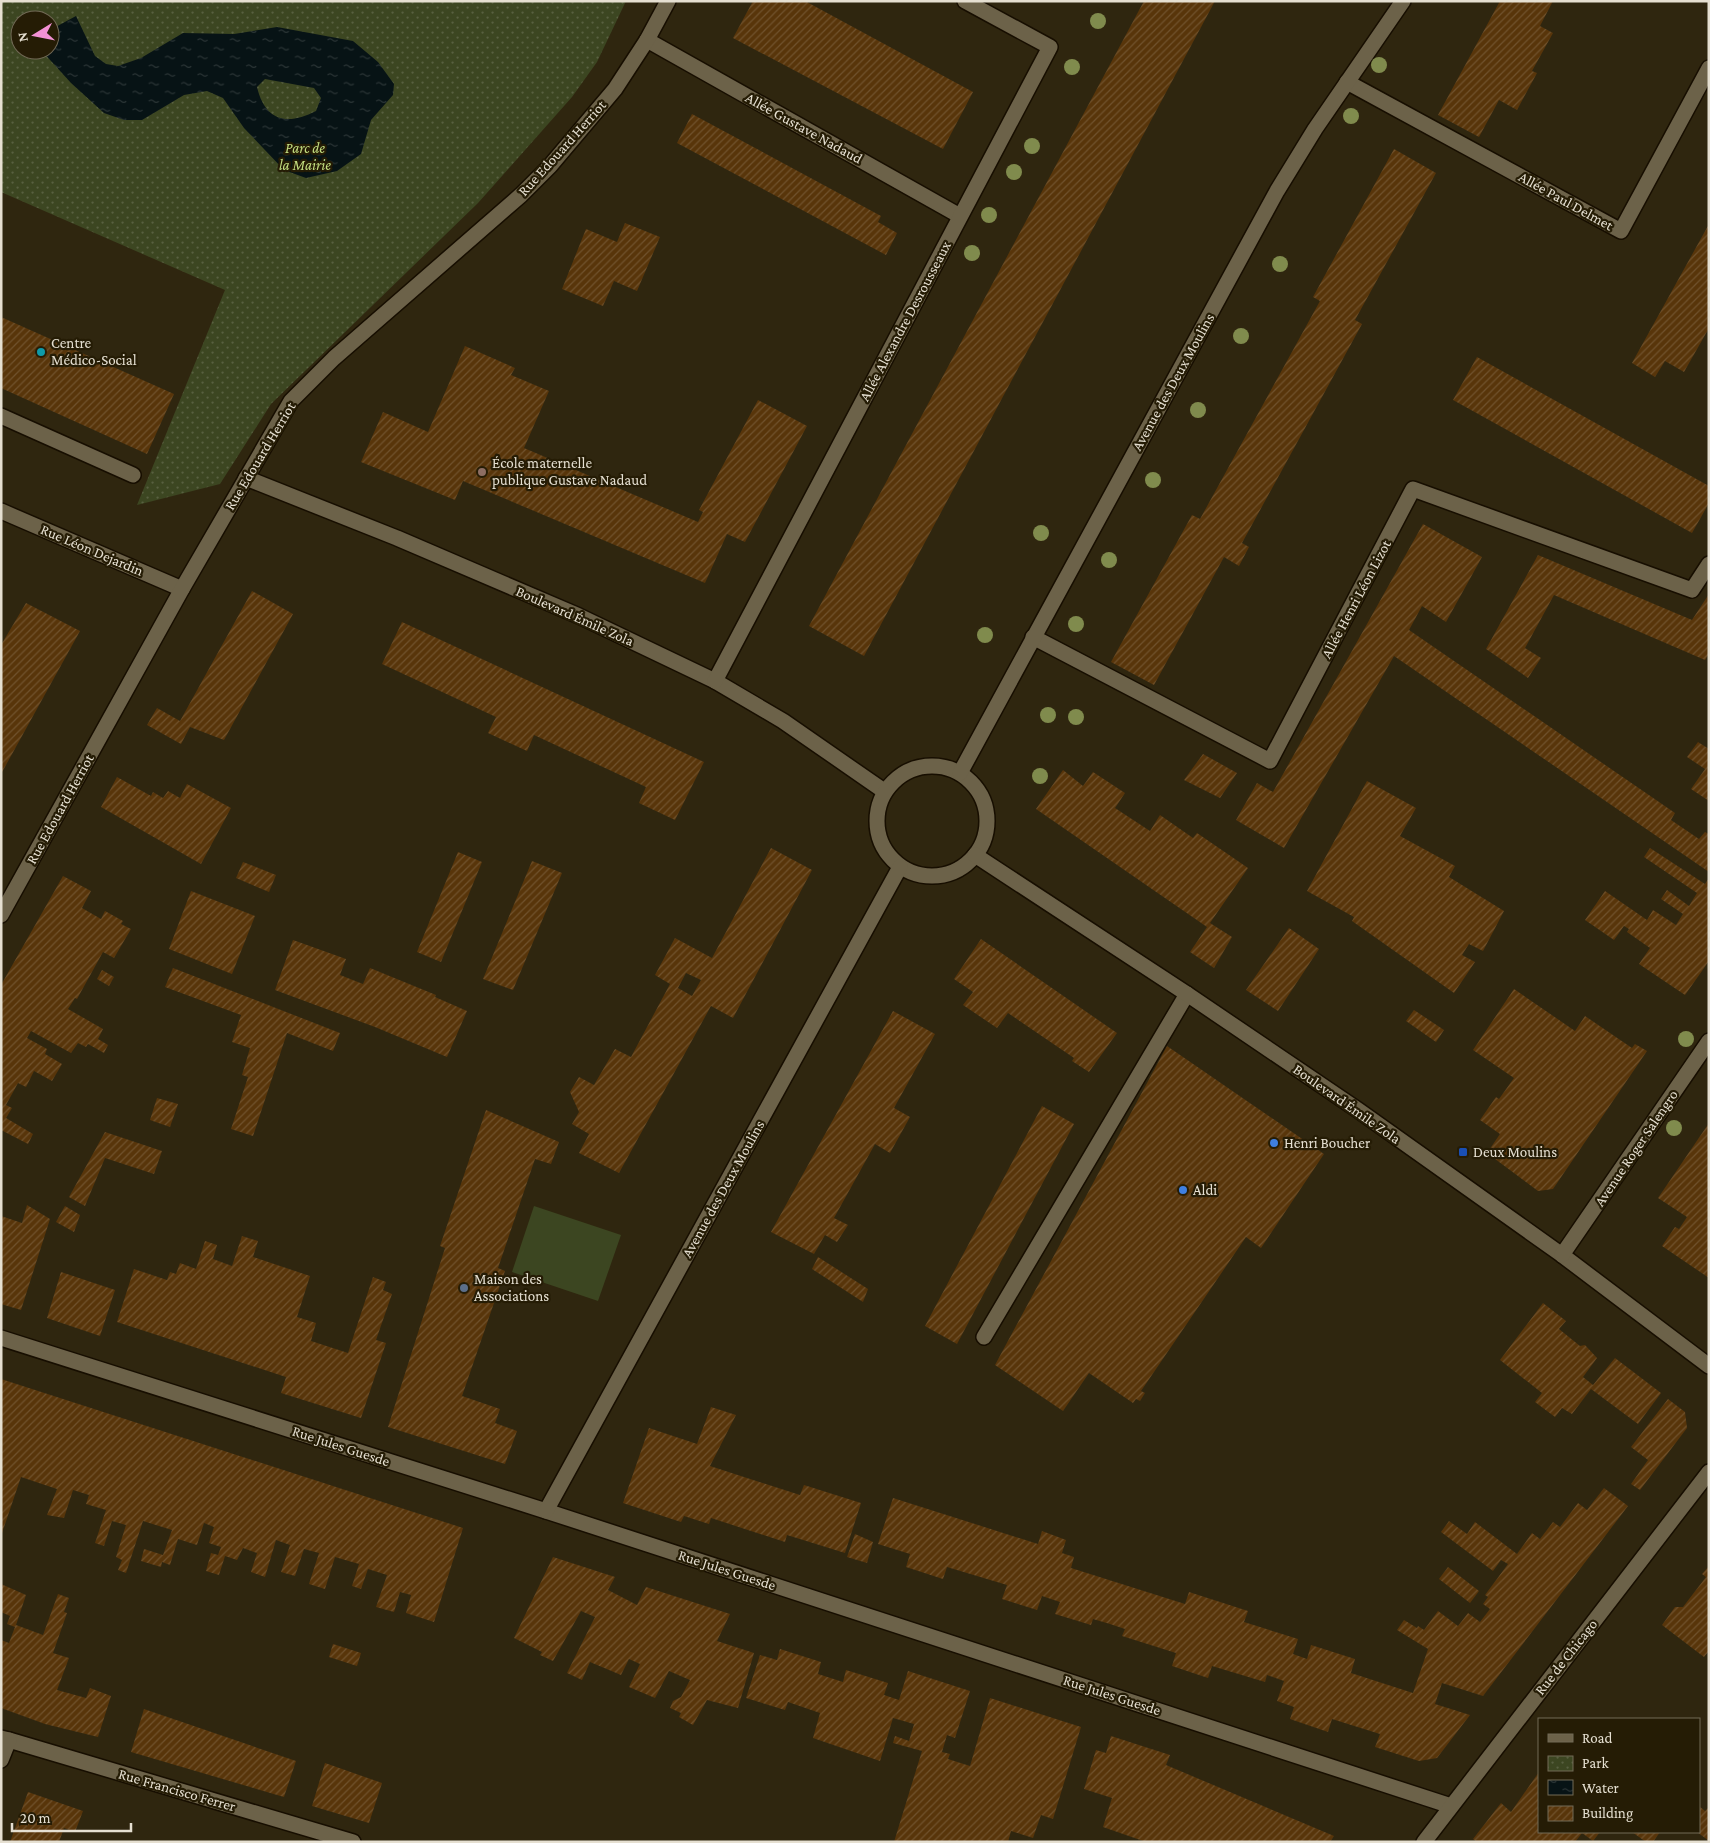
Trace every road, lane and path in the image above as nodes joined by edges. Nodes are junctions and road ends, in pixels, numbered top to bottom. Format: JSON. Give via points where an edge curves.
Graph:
{"nodes":[{"id":1,"x":668,"y":1,"type":"edge"},
{"id":2,"x":965,"y":1,"type":"edge"},
{"id":3,"x":1402,"y":1,"type":"edge"},
{"id":4,"x":647,"y":40,"type":"junction"},
{"id":5,"x":1709,"y":68,"type":"edge"},
{"id":6,"x":1348,"y":82,"type":"junction"},
{"id":7,"x":960,"y":216,"type":"junction"},
{"id":8,"x":1,"y":416,"type":"edge"},
{"id":9,"x":132,"y":475,"type":"dead end"},
{"id":10,"x":246,"y":478,"type":"junction"},
{"id":11,"x":1,"y":511,"type":"edge"},
{"id":12,"x":1709,"y":564,"type":"edge"},
{"id":13,"x":182,"y":589,"type":"junction"},
{"id":14,"x":1033,"y":637,"type":"junction"},
{"id":15,"x":715,"y":681,"type":"junction"},
{"id":16,"x":960,"y":773,"type":"junction"},
{"id":17,"x":884,"y":792,"type":"junction"},
{"id":18,"x":975,"y":855,"type":"junction"},
{"id":19,"x":900,"y":867,"type":"junction"},
{"id":20,"x":1,"y":915,"type":"edge"},
{"id":21,"x":1187,"y":994,"type":"junction"},
{"id":22,"x":1709,"y":1041,"type":"edge"},
{"id":23,"x":1562,"y":1255,"type":"junction"},
{"id":24,"x":984,"y":1337,"type":"dead end"},
{"id":25,"x":1,"y":1338,"type":"edge"},
{"id":26,"x":1709,"y":1366,"type":"edge"},
{"id":27,"x":1709,"y":1472,"type":"edge"},
{"id":28,"x":546,"y":1511,"type":"junction"},
{"id":29,"x":5,"y":1739,"type":"edge"},
{"id":30,"x":1,"y":1760,"type":"edge"},
{"id":31,"x":1451,"y":1806,"type":"junction"},
{"id":32,"x":353,"y":1842,"type":"edge"},
{"id":33,"x":1424,"y":1842,"type":"edge"}],
"edges":[{"from":1,"to":4,"type":"street","name":"Rue Edouard Herriot"},
{"from":2,"to":7,"type":"street","name":"Allée Alexandre Desrousseaux","via":[[1050,47]]},
{"from":3,"to":6,"type":"street","name":"Avenue des Deux Moulins"},
{"from":4,"to":7,"type":"street","name":"Allée Gustave Nadaud"},
{"from":4,"to":10,"type":"street","name":"Rue Edouard Herriot","via":[[615,89],[550,166],[305,385],[279,418]]},
{"from":5,"to":6,"type":"street","name":"Allée Paul Delmet","via":[[1621,231]]},
{"from":6,"to":14,"type":"street","name":"Avenue des Deux Moulins","via":[[1278,191]]},
{"from":7,"to":15,"type":"street","name":"Allée Alexandre Desrousseaux"},
{"from":8,"to":9,"type":"street"},
{"from":10,"to":13,"type":"street","name":"Rue Edouard Herriot"},
{"from":10,"to":15,"type":"street","name":"Boulevard Émile Zola","via":[[570,612]]},
{"from":11,"to":13,"type":"street","name":"Rue Léon Dejardin"},
{"from":12,"to":14,"type":"street","name":"Allée Henri Léon Lizot","via":[[1692,590],[1413,489],[1270,761]]},
{"from":13,"to":20,"type":"street","name":"Rue Edouard Herriot"},
{"from":14,"to":16,"type":"street","name":"Avenue des Deux Moulins"},
{"from":15,"to":17,"type":"street","name":"Boulevard Émile Zola","via":[[783,722]]},
{"from":16,"to":17,"type":"street","via":[[942,766],[923,766],[905,772]]},
{"from":16,"to":18,"type":"street","via":[[974,785],[986,810],[984,838]]},
{"from":17,"to":19,"type":"street","via":[[877,809],[876,828],[882,846]]},
{"from":18,"to":19,"type":"street","via":[[962,867],[945,875],[926,876]]},
{"from":18,"to":21,"type":"street","name":"Boulevard Émile Zola"},
{"from":19,"to":28,"type":"street","name":"Avenue des Deux Moulins"},
{"from":21,"to":23,"type":"street","name":"Boulevard Émile Zola"},
{"from":21,"to":24,"type":"street"},
{"from":22,"to":23,"type":"street","name":"Avenue Roger Salengro"},
{"from":23,"to":26,"type":"street","name":"Boulevard Émile Zola"},
{"from":25,"to":28,"type":"street","name":"Rue Jules Guesde"},
{"from":27,"to":31,"type":"street","name":"Rue de Chicago"},
{"from":28,"to":31,"type":"street","name":"Rue Jules Guesde"},
{"from":29,"to":30,"type":"street"},
{"from":29,"to":32,"type":"street","name":"Rue Francisco Ferrer"},
{"from":31,"to":33,"type":"street","name":"Rue de Chicago"}]}
